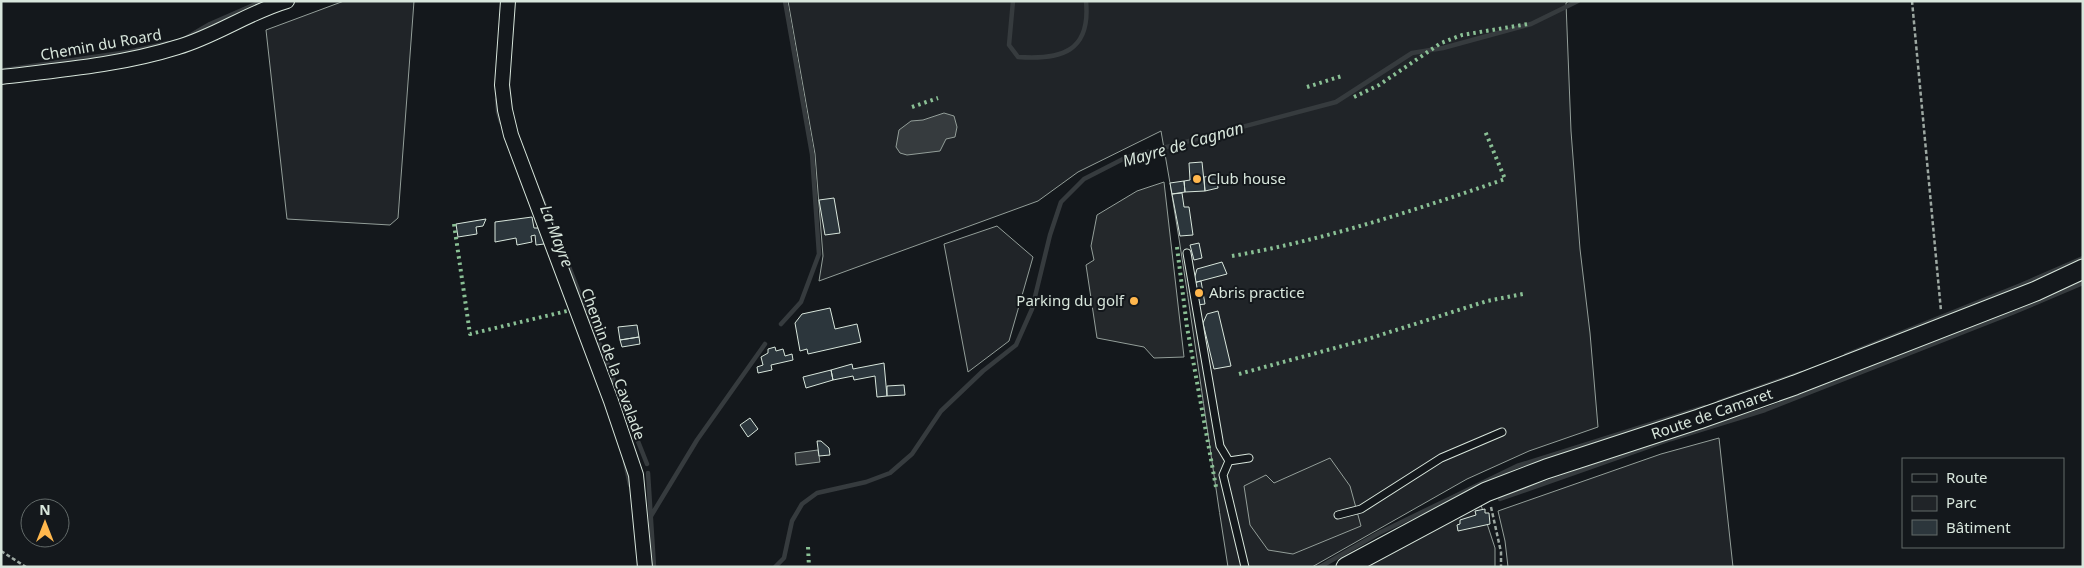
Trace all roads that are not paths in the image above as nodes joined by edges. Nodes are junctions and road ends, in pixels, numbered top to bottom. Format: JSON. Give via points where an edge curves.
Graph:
{"nodes":[{"id":1,"x":287,"y":1,"type":"edge"},
{"id":2,"x":508,"y":1,"type":"edge"},
{"id":3,"x":1,"y":77,"type":"edge"},
{"id":4,"x":1187,"y":253,"type":"dead end"},
{"id":5,"x":2083,"y":269,"type":"edge"},
{"id":6,"x":1502,"y":432,"type":"dead end"},
{"id":7,"x":1249,"y":458,"type":"dead end"},
{"id":8,"x":1228,"y":461,"type":"junction"},
{"id":9,"x":1338,"y":515,"type":"dead end"},
{"id":10,"x":645,"y":567,"type":"edge"},
{"id":11,"x":1245,"y":567,"type":"edge"},
{"id":12,"x":1346,"y":567,"type":"edge"}],
"edges":[{"from":1,"to":3,"type":"street","name":"Chemin du Roard","via":[[179,47],[118,62]]},
{"from":2,"to":10,"type":"street","name":"Chemin de la Cavalade","via":[[502,85],[511,135],[636,475]]},
{"from":4,"to":8,"type":"lane","via":[[1220,446]]},
{"from":5,"to":12,"type":"main road","name":"Route de Camaret","via":[[2036,291],[1794,385],[1486,492]]},
{"from":6,"to":9,"type":"lane","via":[[1441,458],[1361,509]]},
{"from":7,"to":8,"type":"lane"},
{"from":8,"to":11,"type":"lane","via":[[1222,475]]}]}
